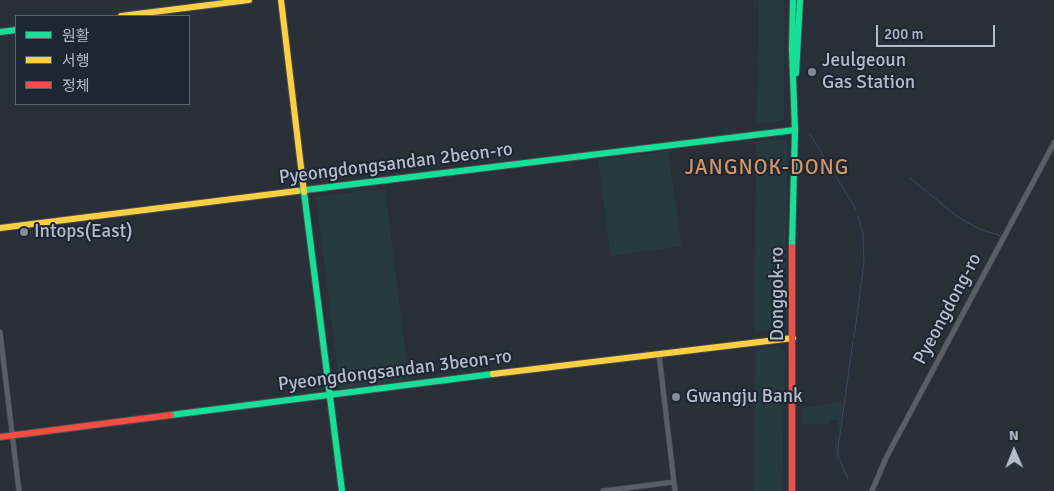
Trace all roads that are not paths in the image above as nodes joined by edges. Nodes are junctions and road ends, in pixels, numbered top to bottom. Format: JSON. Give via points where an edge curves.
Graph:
{"nodes":[{"id":1,"x":249,"y":0,"type":"edge"},
{"id":2,"x":281,"y":0,"type":"edge"},
{"id":3,"x":793,"y":0,"type":"edge"},
{"id":4,"x":800,"y":0,"type":"edge"},
{"id":5,"x":129,"y":15,"type":"edge"},
{"id":6,"x":15,"y":30,"type":"edge"},
{"id":7,"x":0,"y":32,"type":"edge"},
{"id":8,"x":794,"y":97,"type":"junction"},
{"id":9,"x":795,"y":130,"type":"junction"},
{"id":10,"x":1054,"y":143,"type":"edge"},
{"id":11,"x":304,"y":190,"type":"junction"},
{"id":12,"x":0,"y":228,"type":"edge"},
{"id":13,"x":0,"y":332,"type":"edge"},
{"id":14,"x":793,"y":338,"type":"junction"},
{"id":15,"x":659,"y":354,"type":"junction"},
{"id":16,"x":329,"y":394,"type":"junction"},
{"id":17,"x":12,"y":435,"type":"junction"},
{"id":18,"x":0,"y":437,"type":"edge"},
{"id":19,"x":674,"y":482,"type":"junction"},
{"id":20,"x":19,"y":491,"type":"edge"},
{"id":21,"x":342,"y":491,"type":"edge"},
{"id":22,"x":603,"y":491,"type":"edge"},
{"id":23,"x":675,"y":491,"type":"edge"},
{"id":24,"x":792,"y":491,"type":"edge"},
{"id":25,"x":872,"y":491,"type":"edge"}],
"edges":[{"from":1,"to":5,"type":"street"},
{"from":2,"to":11,"type":"street"},
{"from":3,"to":8,"type":"street","name":"Donggok-ro"},
{"from":4,"to":8,"type":"street","name":"Donggok-ro"},
{"from":6,"to":7,"type":"street"},
{"from":8,"to":9,"type":"street","name":"Donggok-ro"},
{"from":9,"to":11,"type":"street","name":"Pyeongdongsandan 2beon-ro"},
{"from":9,"to":14,"type":"street","name":"Donggok-ro"},
{"from":10,"to":25,"type":"street","name":"Pyeongdong-ro","via":[[886,458]]},
{"from":11,"to":12,"type":"street","name":"Pyeongdongsandan 2beon-ro"},
{"from":11,"to":16,"type":"street"},
{"from":13,"to":17,"type":"street"},
{"from":14,"to":15,"type":"street","name":"Pyeongdongsandan 3beon-ro"},
{"from":14,"to":24,"type":"street","name":"Donggok-ro"},
{"from":15,"to":16,"type":"street","name":"Pyeongdongsandan 3beon-ro"},
{"from":15,"to":19,"type":"street"},
{"from":16,"to":17,"type":"street","name":"Pyeongdongsandan 3beon-ro"},
{"from":16,"to":21,"type":"street"},
{"from":17,"to":18,"type":"street","name":"Pyeongdongsandan 3beon-ro"},
{"from":17,"to":20,"type":"street"},
{"from":19,"to":22,"type":"street"},
{"from":19,"to":23,"type":"street"}]}
